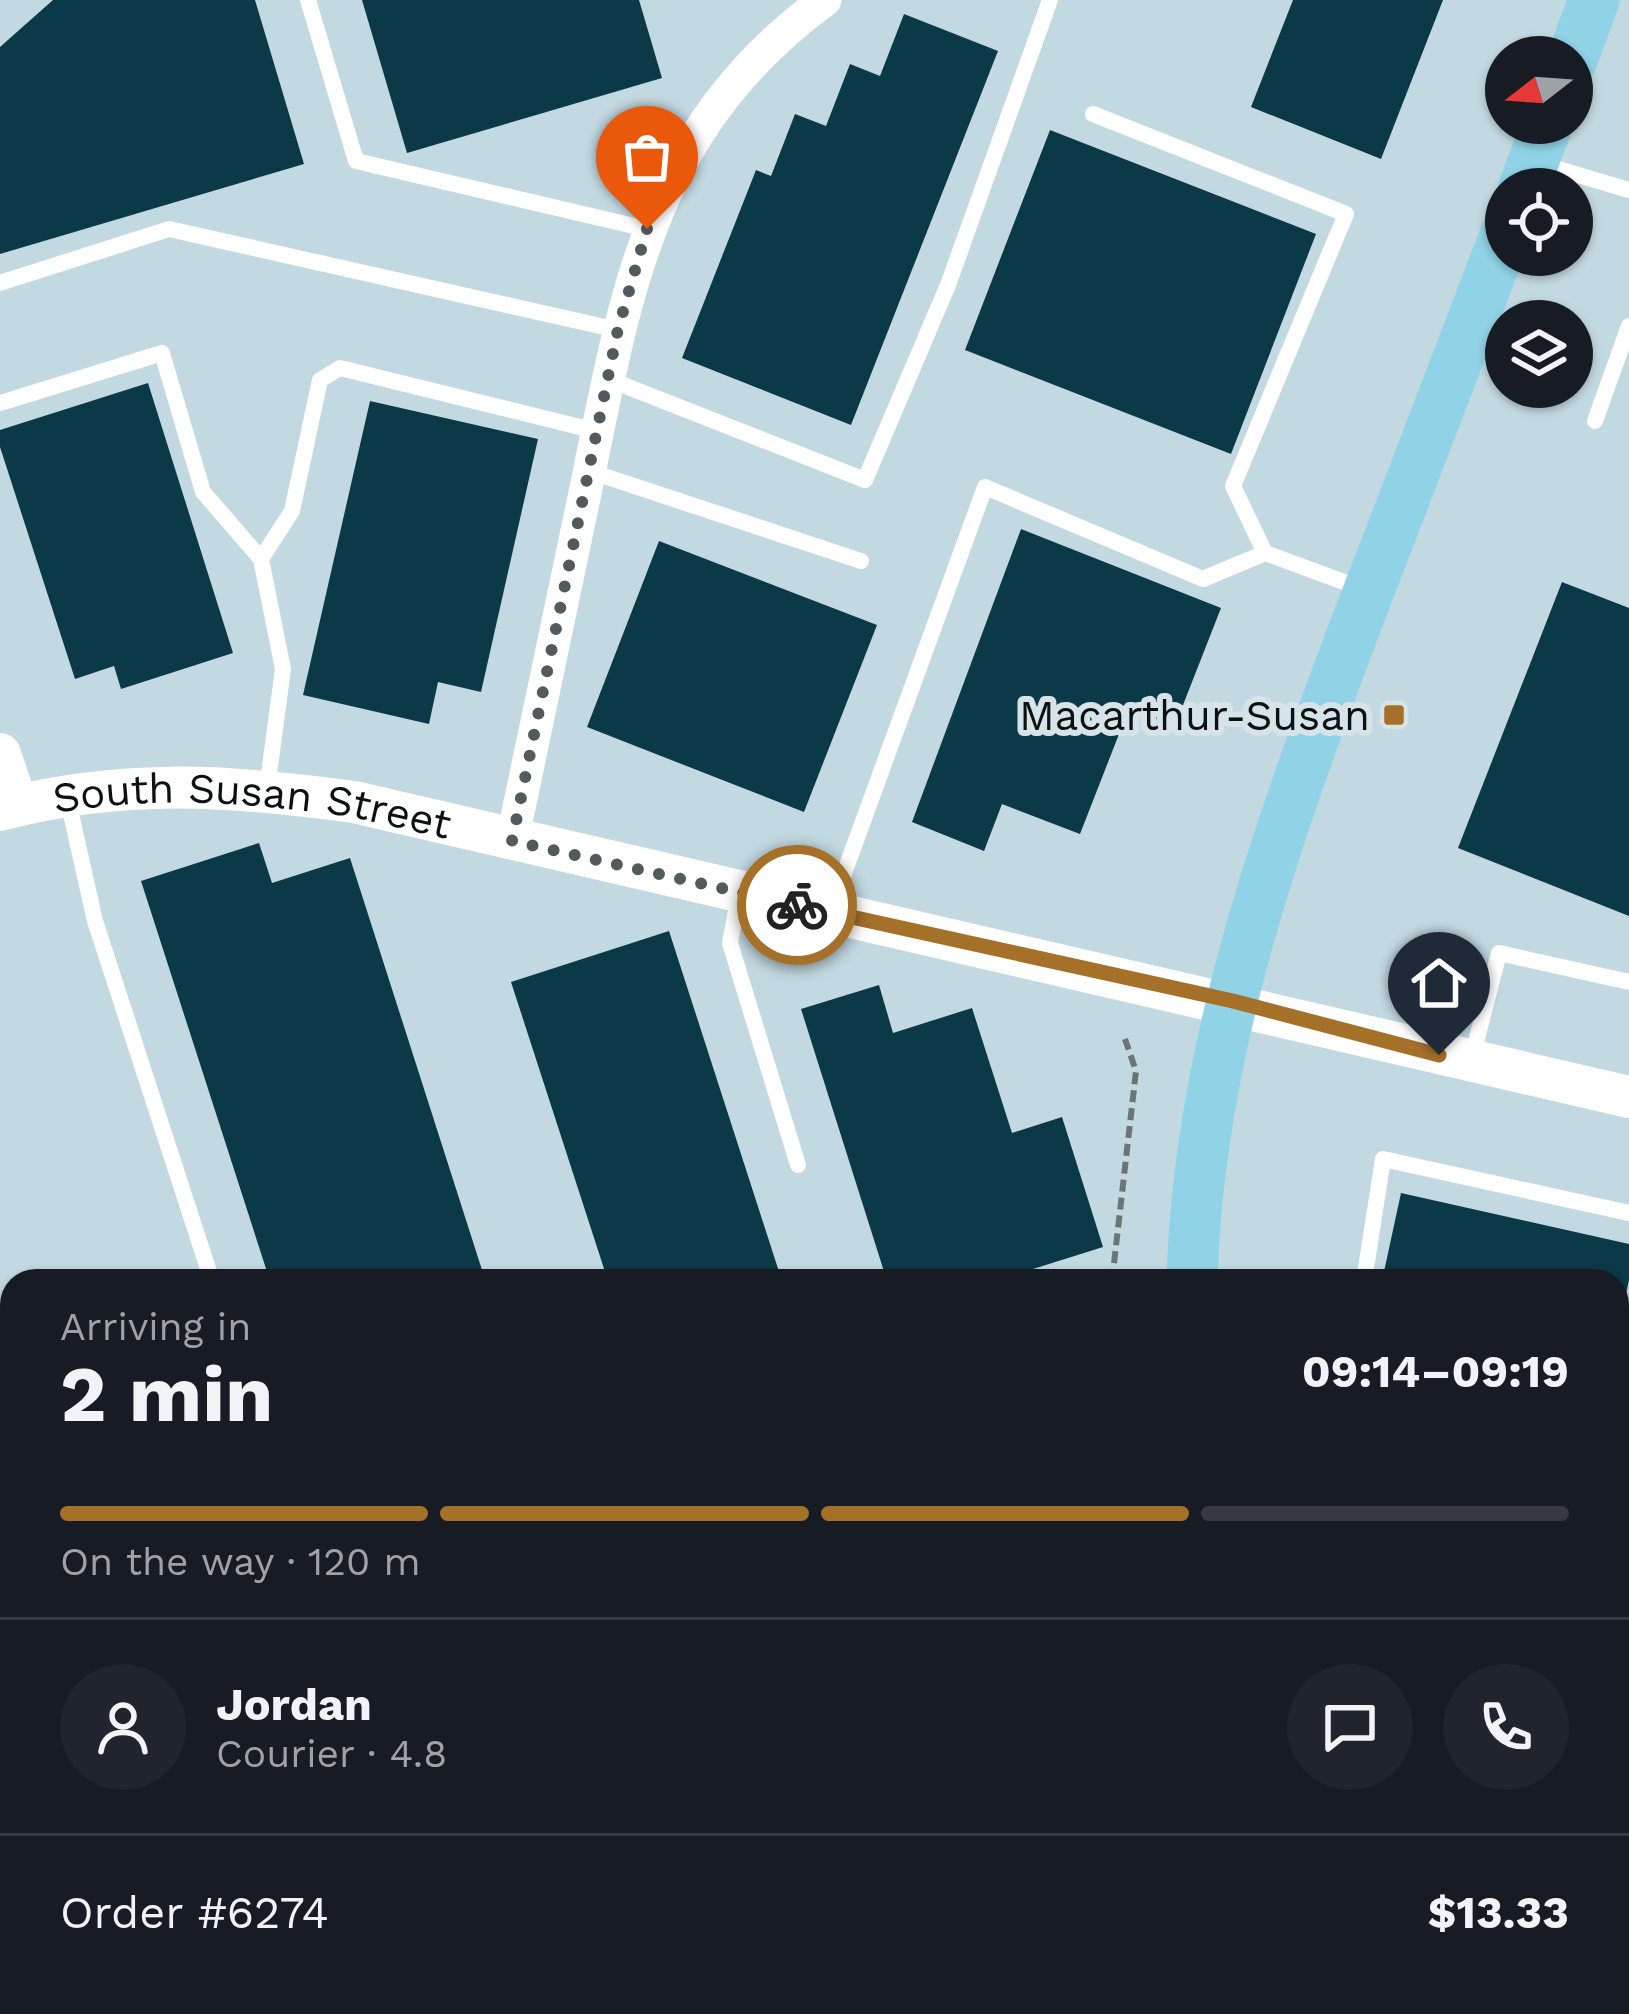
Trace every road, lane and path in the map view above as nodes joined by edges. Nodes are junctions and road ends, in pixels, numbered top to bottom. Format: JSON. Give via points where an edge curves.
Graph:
{"nodes":[{"id":1,"x":308,"y":0,"type":"edge"},
{"id":2,"x":825,"y":0,"type":"edge"},
{"id":3,"x":1050,"y":0,"type":"edge"},
{"id":4,"x":1594,"y":0,"type":"edge"},
{"id":5,"x":1581,"y":36,"type":"edge"},
{"id":6,"x":1093,"y":114,"type":"dead end"},
{"id":7,"x":1535,"y":158,"type":"edge"},
{"id":8,"x":1629,"y":190,"type":"edge"},
{"id":9,"x":647,"y":229,"type":"junction"},
{"id":10,"x":1490,"y":276,"type":"edge"},
{"id":11,"x":0,"y":283,"type":"edge"},
{"id":12,"x":1629,"y":326,"type":"edge"},
{"id":13,"x":618,"y":329,"type":"junction"},
{"id":14,"x":608,"y":379,"type":"junction"},
{"id":15,"x":0,"y":403,"type":"edge"},
{"id":16,"x":1595,"y":421,"type":"dead end"},
{"id":17,"x":596,"y":431,"type":"junction"},
{"id":18,"x":589,"y":471,"type":"junction"},
{"id":19,"x":1265,"y":553,"type":"junction"},
{"id":20,"x":261,"y":559,"type":"junction"},
{"id":21,"x":861,"y":561,"type":"dead end"},
{"id":22,"x":1369,"y":591,"type":"junction"},
{"id":23,"x":0,"y":754,"type":"edge"},
{"id":24,"x":267,"y":790,"type":"junction"},
{"id":25,"x":67,"y":795,"type":"junction"},
{"id":26,"x":8,"y":807,"type":"edge"},
{"id":27,"x":512,"y":841,"type":"junction"},
{"id":28,"x":739,"y":894,"type":"junction"},
{"id":29,"x":830,"y":912,"type":"junction"},
{"id":30,"x":1629,"y":982,"type":"edge"},
{"id":31,"x":1233,"y":1001,"type":"junction"},
{"id":32,"x":1125,"y":1039,"type":"dead end"},
{"id":33,"x":1471,"y":1063,"type":"junction"},
{"id":34,"x":1629,"y":1096,"type":"edge"},
{"id":35,"x":798,"y":1165,"type":"dead end"},
{"id":36,"x":1629,"y":1213,"type":"edge"},
{"id":37,"x":208,"y":1269,"type":"edge"},
{"id":38,"x":1113,"y":1269,"type":"edge"},
{"id":39,"x":1193,"y":1269,"type":"edge"},
{"id":40,"x":1366,"y":1269,"type":"edge"}],
"edges":[{"from":1,"to":9,"type":"lane","via":[[356,161]]},
{"from":2,"to":9,"type":"street","via":[[733,84],[686,148]]},
{"from":3,"to":14,"type":"lane","via":[[948,285],[865,480]]},
{"from":4,"to":5,"type":"main road"},
{"from":6,"to":19,"type":"lane","via":[[1346,214],[1233,486]]},
{"from":7,"to":8,"type":"lane"},
{"from":9,"to":13,"type":"street"},
{"from":10,"to":22,"type":"main road"},
{"from":11,"to":13,"type":"lane","via":[[169,229]]},
{"from":12,"to":16,"type":"lane"},
{"from":13,"to":14,"type":"street"},
{"from":14,"to":17,"type":"street"},
{"from":15,"to":20,"type":"lane","via":[[162,353],[203,492]]},
{"from":17,"to":18,"type":"street"},
{"from":17,"to":20,"type":"lane","via":[[340,368],[320,380],[292,511]]},
{"from":18,"to":21,"type":"lane"},
{"from":18,"to":27,"type":"street"},
{"from":19,"to":22,"type":"lane"},
{"from":19,"to":29,"type":"lane","via":[[1203,579],[985,488]]},
{"from":20,"to":24,"type":"lane","via":[[283,669]]},
{"from":22,"to":31,"type":"main road","via":[[1304,760]]},
{"from":23,"to":26,"type":"street"},
{"from":24,"to":25,"type":"street","name":"South Susan Street","via":[[186,784]]},
{"from":24,"to":27,"type":"street","name":"South Susan Street"},
{"from":25,"to":26,"type":"street","name":"South Susan Street"},
{"from":25,"to":37,"type":"lane","via":[[95,921]]},
{"from":27,"to":28,"type":"street","name":"South Susan Street"},
{"from":28,"to":29,"type":"street","name":"South Susan Street"},
{"from":28,"to":35,"type":"lane","via":[[730,943]]},
{"from":29,"to":31,"type":"street","name":"South Susan Street"},
{"from":30,"to":33,"type":"lane","via":[[1498,952]]},
{"from":31,"to":33,"type":"street","name":"South Susan Street"},
{"from":31,"to":39,"type":"main road"},
{"from":32,"to":38,"type":"path","via":[[1136,1071]]},
{"from":33,"to":34,"type":"street","name":"South Susan Street"},
{"from":36,"to":40,"type":"lane","via":[[1383,1159]]}]}
